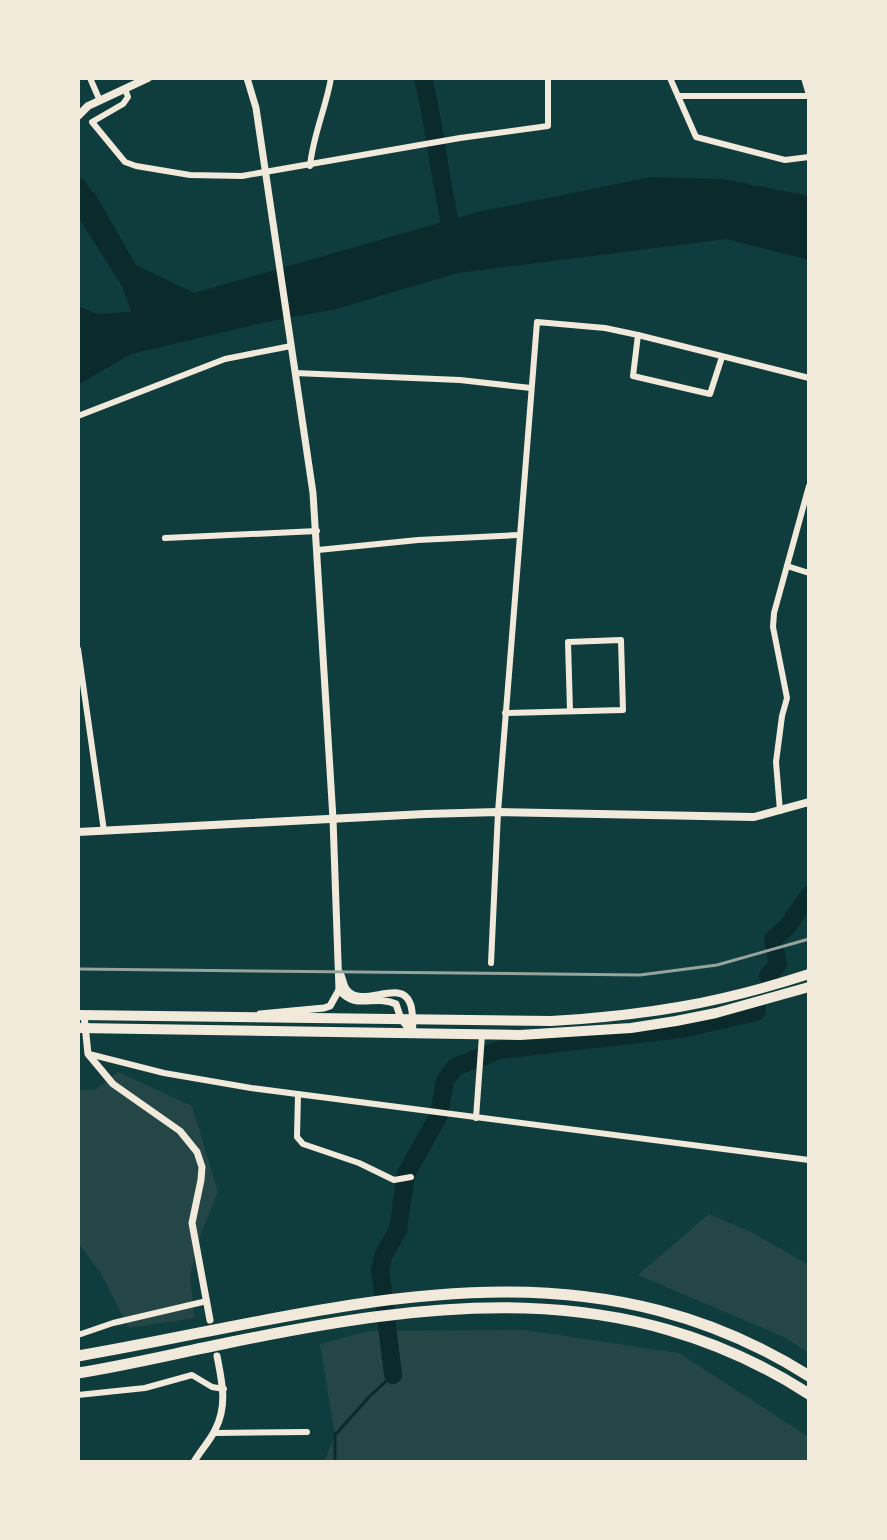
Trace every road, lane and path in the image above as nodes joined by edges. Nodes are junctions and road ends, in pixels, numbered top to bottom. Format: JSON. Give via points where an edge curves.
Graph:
{"nodes":[{"id":1,"x":90,"y":78,"type":"edge"},
{"id":2,"x":148,"y":78,"type":"edge"},
{"id":3,"x":247,"y":78,"type":"edge"},
{"id":4,"x":331,"y":78,"type":"edge"},
{"id":5,"x":548,"y":78,"type":"edge"},
{"id":6,"x":670,"y":78,"type":"edge"},
{"id":7,"x":804,"y":78,"type":"edge"},
{"id":8,"x":125,"y":89,"type":"junction"},
{"id":9,"x":809,"y":95,"type":"edge"},
{"id":10,"x":678,"y":96,"type":"junction"},
{"id":11,"x":100,"y":101,"type":"junction"},
{"id":12,"x":81,"y":110,"type":"edge"},
{"id":13,"x":809,"y":157,"type":"edge"},
{"id":14,"x":310,"y":166,"type":"junction"},
{"id":15,"x":265,"y":174,"type":"junction"},
{"id":16,"x":638,"y":335,"type":"junction"},
{"id":17,"x":291,"y":346,"type":"junction"},
{"id":18,"x":722,"y":357,"type":"junction"},
{"id":19,"x":295,"y":373,"type":"junction"},
{"id":20,"x":809,"y":378,"type":"edge"},
{"id":21,"x":531,"y":388,"type":"junction"},
{"id":22,"x":78,"y":416,"type":"edge"},
{"id":23,"x":809,"y":486,"type":"edge"},
{"id":24,"x":807,"y":503,"type":"edge"},
{"id":25,"x":317,"y":531,"type":"junction"},
{"id":26,"x":518,"y":535,"type":"junction"},
{"id":27,"x":165,"y":538,"type":"dead end"},
{"id":28,"x":318,"y":550,"type":"junction"},
{"id":29,"x":787,"y":566,"type":"junction"},
{"id":30,"x":809,"y":573,"type":"edge"},
{"id":31,"x":78,"y":649,"type":"edge"},
{"id":32,"x":570,"y":711,"type":"junction"},
{"id":33,"x":505,"y":713,"type":"junction"},
{"id":34,"x":809,"y":802,"type":"edge"},
{"id":35,"x":780,"y":811,"type":"junction"},
{"id":36,"x":498,"y":812,"type":"junction"},
{"id":37,"x":333,"y":819,"type":"junction"},
{"id":38,"x":104,"y":831,"type":"junction"},
{"id":39,"x":78,"y":832,"type":"edge"},
{"id":40,"x":491,"y":963,"type":"dead end"},
{"id":41,"x":340,"y":973,"type":"junction"},
{"id":42,"x":809,"y":974,"type":"edge"},
{"id":43,"x":809,"y":987,"type":"edge"},
{"id":44,"x":339,"y":990,"type":"junction"},
{"id":45,"x":81,"y":1015,"type":"edge"},
{"id":46,"x":242,"y":1016,"type":"junction"},
{"id":47,"x":406,"y":1019,"type":"junction"},
{"id":48,"x":81,"y":1028,"type":"edge"},
{"id":49,"x":413,"y":1034,"type":"junction"},
{"id":50,"x":482,"y":1035,"type":"junction"},
{"id":51,"x":88,"y":1054,"type":"junction"},
{"id":52,"x":298,"y":1094,"type":"junction"},
{"id":53,"x":476,"y":1118,"type":"junction"},
{"id":54,"x":809,"y":1160,"type":"edge"},
{"id":55,"x":411,"y":1177,"type":"dead end"},
{"id":56,"x":207,"y":1301,"type":"junction"},
{"id":57,"x":210,"y":1320,"type":"dead end"},
{"id":58,"x":78,"y":1335,"type":"edge"},
{"id":59,"x":78,"y":1356,"type":"edge"},
{"id":60,"x":217,"y":1356,"type":"dead end"},
{"id":61,"x":78,"y":1373,"type":"edge"},
{"id":62,"x":809,"y":1376,"type":"edge"},
{"id":63,"x":224,"y":1389,"type":"junction"},
{"id":64,"x":809,"y":1394,"type":"edge"},
{"id":65,"x":78,"y":1395,"type":"edge"},
{"id":66,"x":307,"y":1432,"type":"dead end"},
{"id":67,"x":214,"y":1433,"type":"junction"},
{"id":68,"x":194,"y":1462,"type":"edge"}],
"edges":[{"from":1,"to":11,"type":"street"},
{"from":2,"to":8,"type":"main road"},
{"from":3,"to":15,"type":"street"},
{"from":4,"to":14,"type":"street"},
{"from":5,"to":14,"type":"street","via":[[548,126]]},
{"from":6,"to":10,"type":"street"},
{"from":7,"to":9,"type":"street"},
{"from":8,"to":11,"type":"main road"},
{"from":8,"to":15,"type":"street","via":[[128,97],[123,104],[92,122],[125,162],[190,175]]},
{"from":9,"to":10,"type":"street"},
{"from":10,"to":13,"type":"street","via":[[696,137],[785,160]]},
{"from":11,"to":12,"type":"main road"},
{"from":14,"to":15,"type":"street"},
{"from":15,"to":17,"type":"street"},
{"from":16,"to":18,"type":"street"},
{"from":16,"to":18,"type":"street","via":[[633,376],[710,394]]},
{"from":16,"to":21,"type":"street","via":[[537,322]]},
{"from":17,"to":19,"type":"street"},
{"from":17,"to":22,"type":"street","via":[[225,359]]},
{"from":18,"to":20,"type":"street"},
{"from":19,"to":21,"type":"street"},
{"from":19,"to":25,"type":"street"},
{"from":21,"to":26,"type":"street"},
{"from":23,"to":24,"type":"street"},
{"from":24,"to":29,"type":"street"},
{"from":25,"to":27,"type":"street"},
{"from":25,"to":28,"type":"street"},
{"from":26,"to":28,"type":"street"},
{"from":26,"to":33,"type":"street"},
{"from":28,"to":37,"type":"street"},
{"from":29,"to":30,"type":"street"},
{"from":29,"to":35,"type":"street","via":[[773,627],[787,698],[776,762]]},
{"from":31,"to":38,"type":"street"},
{"from":32,"to":32,"type":"street","via":[[623,710],[621,640],[568,642]]},
{"from":32,"to":33,"type":"street"},
{"from":33,"to":36,"type":"street"},
{"from":34,"to":35,"type":"main road"},
{"from":35,"to":36,"type":"main road","via":[[736,818]]},
{"from":36,"to":37,"type":"main road"},
{"from":36,"to":40,"type":"street"},
{"from":37,"to":38,"type":"main road"},
{"from":37,"to":41,"type":"street"},
{"from":38,"to":39,"type":"main road"},
{"from":41,"to":44,"type":"street"},
{"from":41,"to":47,"type":"street","via":[[353,994],[405,995],[410,1001]]},
{"from":42,"to":47,"type":"highway","via":[[721,1000],[627,1016]]},
{"from":43,"to":50,"type":"highway","via":[[716,1013],[631,1028]]},
{"from":44,"to":46,"type":"street","via":[[324,1008]]},
{"from":44,"to":47,"type":"street","via":[[359,1003],[390,1001]]},
{"from":45,"to":46,"type":"highway"},
{"from":45,"to":48,"type":"street"},
{"from":46,"to":47,"type":"highway"},
{"from":47,"to":49,"type":"street"},
{"from":48,"to":49,"type":"highway"},
{"from":48,"to":51,"type":"street"},
{"from":49,"to":50,"type":"highway"},
{"from":50,"to":53,"type":"street"},
{"from":51,"to":52,"type":"street","via":[[179,1076]]},
{"from":51,"to":56,"type":"street","via":[[113,1084],[180,1131],[197,1152],[202,1167],[192,1223]]},
{"from":52,"to":53,"type":"street"},
{"from":52,"to":55,"type":"street","via":[[297,1137],[303,1144],[394,1180]]},
{"from":53,"to":54,"type":"street"},
{"from":56,"to":57,"type":"street"},
{"from":56,"to":58,"type":"street"},
{"from":59,"to":62,"type":"highway","via":[[276,1316],[485,1291],[574,1295],[660,1310],[738,1338]]},
{"from":60,"to":63,"type":"street"},
{"from":61,"to":64,"type":"highway","via":[[371,1317],[486,1306],[572,1310],[656,1326],[731,1353]]},
{"from":63,"to":65,"type":"street","via":[[192,1375],[145,1388]]},
{"from":63,"to":67,"type":"street"},
{"from":66,"to":67,"type":"street"},
{"from":67,"to":68,"type":"street"}]}
